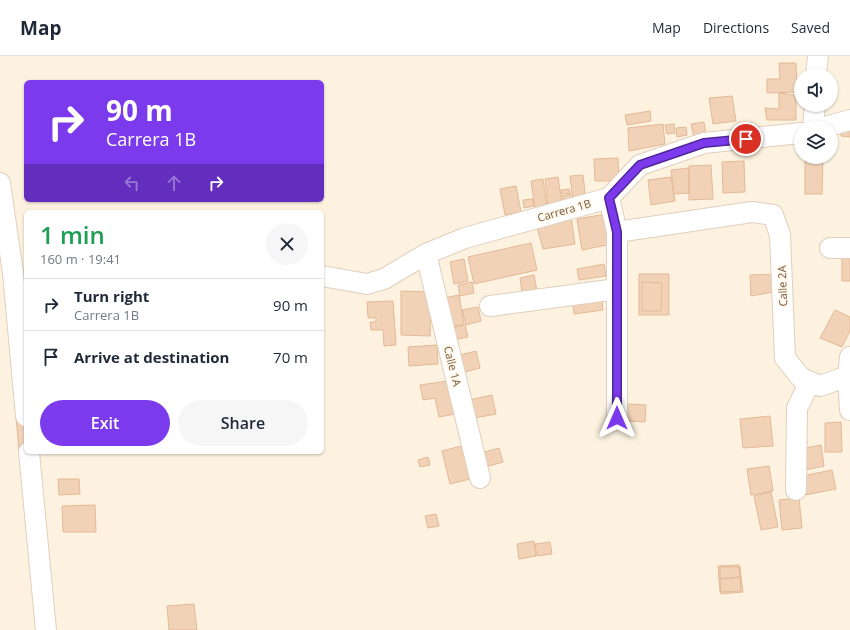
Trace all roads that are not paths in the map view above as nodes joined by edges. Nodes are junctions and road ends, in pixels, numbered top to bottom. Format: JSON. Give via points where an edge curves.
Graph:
{"nodes":[{"id":1,"x":818,"y":56,"type":"edge"},
{"id":2,"x":817,"y":68,"type":"edge"},
{"id":3,"x":850,"y":120,"type":"edge"},
{"id":4,"x":838,"y":123,"type":"edge"},
{"id":5,"x":794,"y":134,"type":"edge"},
{"id":6,"x":0,"y":183,"type":"edge"},
{"id":7,"x":609,"y":198,"type":"junction"},
{"id":8,"x":617,"y":232,"type":"junction"},
{"id":9,"x":830,"y":248,"type":"dead end"},
{"id":10,"x":850,"y":248,"type":"edge"},
{"id":11,"x":426,"y":254,"type":"junction"},
{"id":12,"x":19,"y":273,"type":"edge"},
{"id":13,"x":324,"y":276,"type":"edge"},
{"id":14,"x":617,"y":289,"type":"junction"},
{"id":15,"x":490,"y":306,"type":"dead end"},
{"id":16,"x":849,"y":367,"type":"edge"},
{"id":17,"x":24,"y":375,"type":"edge"},
{"id":18,"x":810,"y":382,"type":"junction"},
{"id":19,"x":850,"y":410,"type":"edge"},
{"id":20,"x":617,"y":418,"type":"dead end"},
{"id":21,"x":29,"y":454,"type":"edge"},
{"id":22,"x":480,"y":478,"type":"dead end"},
{"id":23,"x":796,"y":490,"type":"dead end"},
{"id":24,"x":46,"y":630,"type":"edge"}],
"edges":[{"from":1,"to":2,"type":"street"},
{"from":3,"to":4,"type":"street"},
{"from":5,"to":7,"type":"street","via":[[704,143],[640,165]]},
{"from":6,"to":12,"type":"street"},
{"from":7,"to":8,"type":"street"},
{"from":7,"to":11,"type":"street","name":"Carrera 1B","via":[[465,238]]},
{"from":8,"to":14,"type":"street"},
{"from":8,"to":18,"type":"street","name":"Calle 2A","via":[[752,212],[773,216],[780,235],[785,358],[801,378]]},
{"from":9,"to":10,"type":"street"},
{"from":11,"to":13,"type":"street","name":"Carrera 1B","via":[[384,279],[367,284]]},
{"from":11,"to":22,"type":"street","name":"Calle 1A"},
{"from":12,"to":17,"type":"street"},
{"from":14,"to":15,"type":"street"},
{"from":14,"to":20,"type":"street"},
{"from":16,"to":18,"type":"street","via":[[820,386]]},
{"from":16,"to":19,"type":"street"},
{"from":18,"to":23,"type":"street","via":[[797,408]]},
{"from":21,"to":24,"type":"street"}]}
